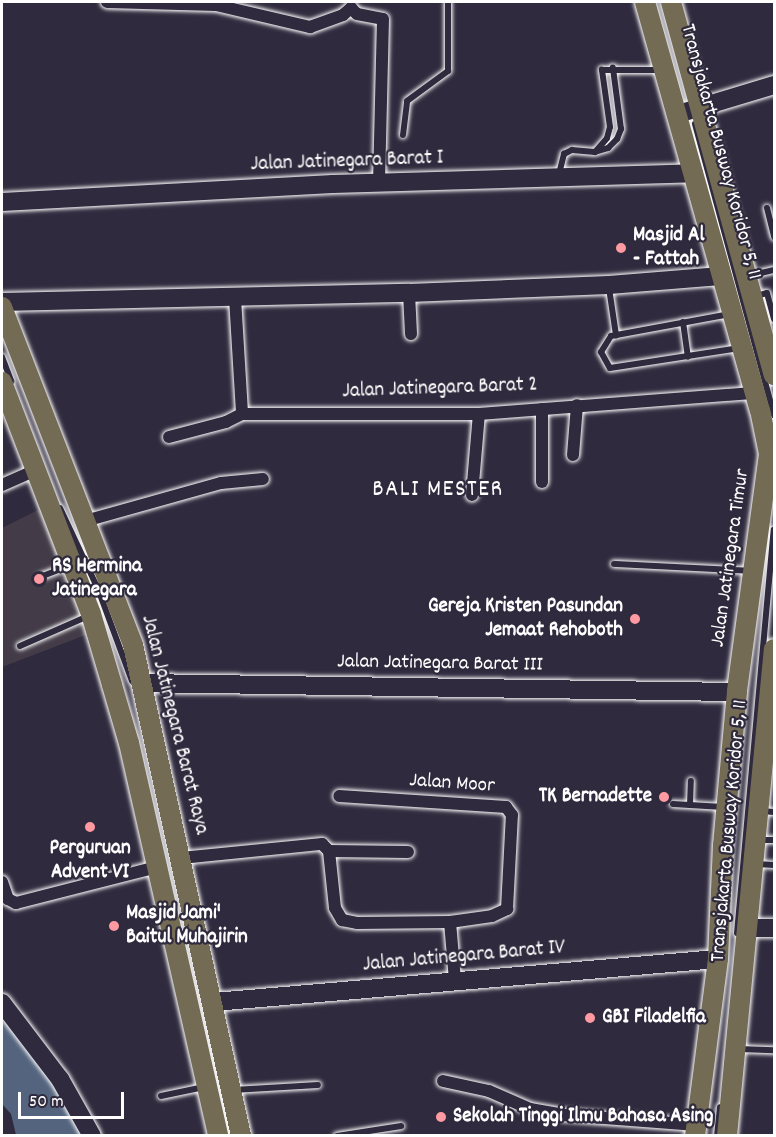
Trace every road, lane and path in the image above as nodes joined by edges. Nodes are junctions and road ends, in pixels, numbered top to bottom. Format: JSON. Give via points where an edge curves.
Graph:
{"nodes":[{"id":1,"x":107,"y":2,"type":"edge"},
{"id":2,"x":448,"y":2,"type":"edge"},
{"id":3,"x":645,"y":2,"type":"edge"},
{"id":4,"x":662,"y":2,"type":"edge"},
{"id":5,"x":671,"y":2,"type":"edge"},
{"id":6,"x":351,"y":5,"type":"edge"},
{"id":7,"x":613,"y":68,"type":"junction"},
{"id":8,"x":673,"y":70,"type":"junction"},
{"id":9,"x":774,"y":85,"type":"edge"},
{"id":10,"x":690,"y":107,"type":"junction"},
{"id":11,"x":403,"y":135,"type":"dead end"},
{"id":12,"x":594,"y":152,"type":"junction"},
{"id":13,"x":694,"y":173,"type":"junction"},
{"id":14,"x":559,"y":177,"type":"junction"},
{"id":15,"x":379,"y":183,"type":"junction"},
{"id":16,"x":2,"y":202,"type":"edge"},
{"id":17,"x":767,"y":208,"type":"dead end"},
{"id":18,"x":774,"y":237,"type":"edge"},
{"id":19,"x":774,"y":270,"type":"edge"},
{"id":20,"x":721,"y":276,"type":"junction"},
{"id":21,"x":748,"y":276,"type":"junction"},
{"id":22,"x":609,"y":285,"type":"junction"},
{"id":23,"x":410,"y":293,"type":"junction"},
{"id":24,"x":235,"y":298,"type":"junction"},
{"id":25,"x":753,"y":298,"type":"junction"},
{"id":26,"x":2,"y":304,"type":"edge"},
{"id":27,"x":732,"y":314,"type":"junction"},
{"id":28,"x":774,"y":319,"type":"edge"},
{"id":29,"x":683,"y":322,"type":"junction"},
{"id":30,"x":411,"y":334,"type":"dead end"},
{"id":31,"x":616,"y":335,"type":"junction"},
{"id":32,"x":742,"y":347,"type":"junction"},
{"id":33,"x":2,"y":357,"type":"edge"},
{"id":34,"x":688,"y":357,"type":"junction"},
{"id":35,"x":774,"y":375,"type":"edge"},
{"id":36,"x":2,"y":382,"type":"edge"},
{"id":37,"x":755,"y":393,"type":"junction"},
{"id":38,"x":577,"y":405,"type":"junction"},
{"id":39,"x":542,"y":409,"type":"junction"},
{"id":40,"x":242,"y":414,"type":"junction"},
{"id":41,"x":479,"y":414,"type":"junction"},
{"id":42,"x":774,"y":415,"type":"edge"},
{"id":43,"x":169,"y":437,"type":"dead end"},
{"id":44,"x":573,"y":455,"type":"dead end"},
{"id":45,"x":33,"y":471,"type":"junction"},
{"id":46,"x":263,"y":479,"type":"dead end"},
{"id":47,"x":542,"y":482,"type":"dead end"},
{"id":48,"x":2,"y":485,"type":"edge"},
{"id":49,"x":472,"y":495,"type":"dead end"},
{"id":50,"x":85,"y":521,"type":"junction"},
{"id":51,"x":774,"y":530,"type":"edge"},
{"id":52,"x":72,"y":564,"type":"junction"},
{"id":53,"x":614,"y":564,"type":"dead end"},
{"id":54,"x":754,"y":571,"type":"junction"},
{"id":55,"x":40,"y":577,"type":"dead end"},
{"id":56,"x":91,"y":614,"type":"junction"},
{"id":57,"x":20,"y":646,"type":"dead end"},
{"id":58,"x":774,"y":656,"type":"edge"},
{"id":59,"x":141,"y":684,"type":"junction"},
{"id":60,"x":737,"y":692,"type":"junction"},
{"id":61,"x":769,"y":765,"type":"edge"},
{"id":62,"x":691,"y":781,"type":"dead end"},
{"id":63,"x":339,"y":796,"type":"dead end"},
{"id":64,"x":673,"y":804,"type":"dead end"},
{"id":65,"x":690,"y":805,"type":"junction"},
{"id":66,"x":727,"y":807,"type":"junction"},
{"id":67,"x":768,"y":812,"type":"edge"},
{"id":68,"x":766,"y":840,"type":"edge"},
{"id":69,"x":329,"y":852,"type":"junction"},
{"id":70,"x":408,"y":852,"type":"dead end"},
{"id":71,"x":181,"y":858,"type":"junction"},
{"id":72,"x":765,"y":864,"type":"edge"},
{"id":73,"x":157,"y":867,"type":"junction"},
{"id":74,"x":2,"y":882,"type":"edge"},
{"id":75,"x":450,"y":922,"type":"junction"},
{"id":76,"x":774,"y":928,"type":"edge"},
{"id":77,"x":743,"y":935,"type":"junction"},
{"id":78,"x":718,"y":959,"type":"junction"},
{"id":79,"x":454,"y":980,"type":"junction"},
{"id":80,"x":214,"y":1002,"type":"junction"},
{"id":81,"x":2,"y":1003,"type":"edge"},
{"id":82,"x":728,"y":1024,"type":"dead end"},
{"id":83,"x":774,"y":1050,"type":"edge"},
{"id":84,"x":724,"y":1051,"type":"junction"},
{"id":85,"x":443,"y":1081,"type":"dead end"},
{"id":86,"x":318,"y":1085,"type":"dead end"},
{"id":87,"x":207,"y":1086,"type":"junction"},
{"id":88,"x":232,"y":1090,"type":"junction"},
{"id":89,"x":722,"y":1093,"type":"dead end"},
{"id":90,"x":161,"y":1096,"type":"dead end"},
{"id":91,"x":401,"y":1126,"type":"dead end"},
{"id":92,"x":696,"y":1130,"type":"edge"},
{"id":93,"x":92,"y":1136,"type":"edge"},
{"id":94,"x":218,"y":1136,"type":"edge"},
{"id":95,"x":233,"y":1136,"type":"edge"},
{"id":96,"x":241,"y":1136,"type":"edge"},
{"id":97,"x":337,"y":1136,"type":"edge"},
{"id":98,"x":717,"y":1136,"type":"edge"},
{"id":99,"x":727,"y":1136,"type":"edge"}],
"edges":[{"from":1,"to":6,"type":"street","via":[[216,5],[310,27],[344,15]]},
{"from":2,"to":11,"type":"lane","via":[[448,71],[407,102]]},
{"from":3,"to":8,"type":"main road","name":"Jalan Jatinegara Timur"},
{"from":4,"to":8,"type":"lane","name":"Transjakarta Busway Koridor 5, 11"},
{"from":5,"to":10,"type":"main road","name":"Jalan Jatinegara Timur"},
{"from":6,"to":15,"type":"street","via":[[357,14],[384,19],[385,25]]},
{"from":7,"to":8,"type":"lane"},
{"from":7,"to":12,"type":"lane","via":[[621,129],[615,143]]},
{"from":7,"to":12,"type":"lane","via":[[603,69],[600,74],[610,119],[607,138]]},
{"from":8,"to":10,"type":"main road","name":"Jalan Jatinegara Timur"},
{"from":9,"to":10,"type":"street"},
{"from":10,"to":13,"type":"main road","name":"Jalan Jatinegara Timur"},
{"from":10,"to":21,"type":"main road","name":"Jalan Jatinegara Timur"},
{"from":10,"to":42,"type":"lane","name":"Transjakarta Busway Koridor 5, 11"},
{"from":12,"to":14,"type":"lane","via":[[572,150],[564,154]]},
{"from":13,"to":14,"type":"street","name":"Jalan Jatinegara Barat I"},
{"from":13,"to":20,"type":"main road","name":"Jalan Jatinegara Timur"},
{"from":14,"to":15,"type":"street","name":"Jalan Jatinegara Barat I"},
{"from":15,"to":16,"type":"street","name":"Jalan Jatinegara Barat I"},
{"from":17,"to":18,"type":"lane"},
{"from":19,"to":21,"type":"lane"},
{"from":20,"to":22,"type":"street"},
{"from":20,"to":27,"type":"main road","name":"Jalan Jatinegara Timur"},
{"from":21,"to":25,"type":"main road","name":"Jalan Jatinegara Timur"},
{"from":22,"to":23,"type":"street"},
{"from":22,"to":31,"type":"lane"},
{"from":23,"to":24,"type":"street"},
{"from":23,"to":30,"type":"street"},
{"from":24,"to":26,"type":"street","via":[[58,298]]},
{"from":24,"to":40,"type":"street"},
{"from":25,"to":28,"type":"lane","via":[[767,293]]},
{"from":25,"to":35,"type":"main road","name":"Jalan Jatinegara Timur"},
{"from":26,"to":50,"type":"main road","name":"Jalan Jatinegara Barat Raya"},
{"from":27,"to":29,"type":"lane"},
{"from":27,"to":32,"type":"main road","name":"Jalan Jatinegara Timur"},
{"from":29,"to":31,"type":"lane"},
{"from":29,"to":34,"type":"lane"},
{"from":31,"to":34,"type":"lane","via":[[603,344],[601,352],[610,368]]},
{"from":32,"to":34,"type":"lane"},
{"from":32,"to":37,"type":"main road","name":"Jalan Jatinegara Timur"},
{"from":33,"to":95,"type":"lane","via":[[136,690]]},
{"from":36,"to":45,"type":"main road"},
{"from":37,"to":38,"type":"street","name":"Jalan Jatinegara Barat 2"},
{"from":37,"to":54,"type":"main road","name":"Jalan Jatinegara Timur","via":[[769,454]]},
{"from":38,"to":39,"type":"street","name":"Jalan Jatinegara Barat 2"},
{"from":38,"to":44,"type":"street"},
{"from":39,"to":41,"type":"street","name":"Jalan Jatinegara Barat 2"},
{"from":39,"to":47,"type":"street"},
{"from":40,"to":41,"type":"street","name":"Jalan Jatinegara Barat 2"},
{"from":40,"to":43,"type":"street"},
{"from":41,"to":49,"type":"street"},
{"from":45,"to":48,"type":"street"},
{"from":45,"to":52,"type":"main road"},
{"from":46,"to":50,"type":"street","via":[[221,483]]},
{"from":50,"to":59,"type":"main road","name":"Jalan Jatinegara Barat Raya","via":[[130,635]]},
{"from":51,"to":77,"type":"lane","name":"Transjakarta Busway Koridor 5, 11"},
{"from":52,"to":55,"type":"lane"},
{"from":52,"to":56,"type":"main road"},
{"from":53,"to":54,"type":"lane"},
{"from":54,"to":60,"type":"main road","name":"Jalan Jatinegara Timur"},
{"from":56,"to":57,"type":"lane"},
{"from":56,"to":73,"type":"main road","via":[[129,743]]},
{"from":58,"to":61,"type":"main road","name":"Jalan Jatinegara Timur"},
{"from":59,"to":60,"type":"street","name":"Jalan Jatinegara Barat III"},
{"from":59,"to":71,"type":"main road","name":"Jalan Jatinegara Barat Raya"},
{"from":60,"to":66,"type":"main road","name":"Jalan Jatinegara Timur"},
{"from":61,"to":67,"type":"main road","name":"Jalan Jatinegara Timur"},
{"from":62,"to":65,"type":"lane"},
{"from":63,"to":75,"type":"street","name":"Jalan Moor","via":[[510,810],[507,909],[492,916]]},
{"from":64,"to":65,"type":"lane"},
{"from":65,"to":66,"type":"lane"},
{"from":66,"to":78,"type":"main road","name":"Jalan Jatinegara Timur"},
{"from":67,"to":68,"type":"main road","name":"Jalan Jatinegara Timur"},
{"from":68,"to":72,"type":"main road","name":"Jalan Jatinegara Timur"},
{"from":69,"to":70,"type":"street"},
{"from":69,"to":71,"type":"street","via":[[322,844],[300,843]]},
{"from":69,"to":75,"type":"street","name":"Jalan Moor","via":[[335,908],[342,920],[390,925]]},
{"from":71,"to":80,"type":"main road","name":"Jalan Jatinegara Barat Raya"},
{"from":72,"to":77,"type":"main road","name":"Jalan Jatinegara Timur"},
{"from":73,"to":74,"type":"street","via":[[16,903],[8,899]]},
{"from":73,"to":87,"type":"main road"},
{"from":75,"to":79,"type":"street"},
{"from":76,"to":77,"type":"street"},
{"from":77,"to":84,"type":"main road","name":"Jalan Jatinegara Timur"},
{"from":78,"to":79,"type":"street","name":"Jalan Jatinegara Barat IV"},
{"from":78,"to":84,"type":"main road","name":"Jalan Jatinegara Timur"},
{"from":79,"to":80,"type":"street","name":"Jalan Jatinegara Barat IV"},
{"from":80,"to":88,"type":"main road","name":"Jalan Jatinegara Barat Raya"},
{"from":81,"to":93,"type":"street","via":[[60,1079]]},
{"from":82,"to":84,"type":"lane"},
{"from":83,"to":84,"type":"lane"},
{"from":84,"to":92,"type":"main road","name":"Jalan Jatinegara Timur"},
{"from":84,"to":99,"type":"main road","name":"Jalan Jatinegara Timur"},
{"from":85,"to":92,"type":"street","via":[[565,1115]]},
{"from":86,"to":88,"type":"lane"},
{"from":87,"to":90,"type":"lane"},
{"from":87,"to":94,"type":"main road"},
{"from":88,"to":96,"type":"main road","name":"Jalan Jatinegara Barat Raya"},
{"from":89,"to":98,"type":"lane"},
{"from":91,"to":97,"type":"lane"}]}
